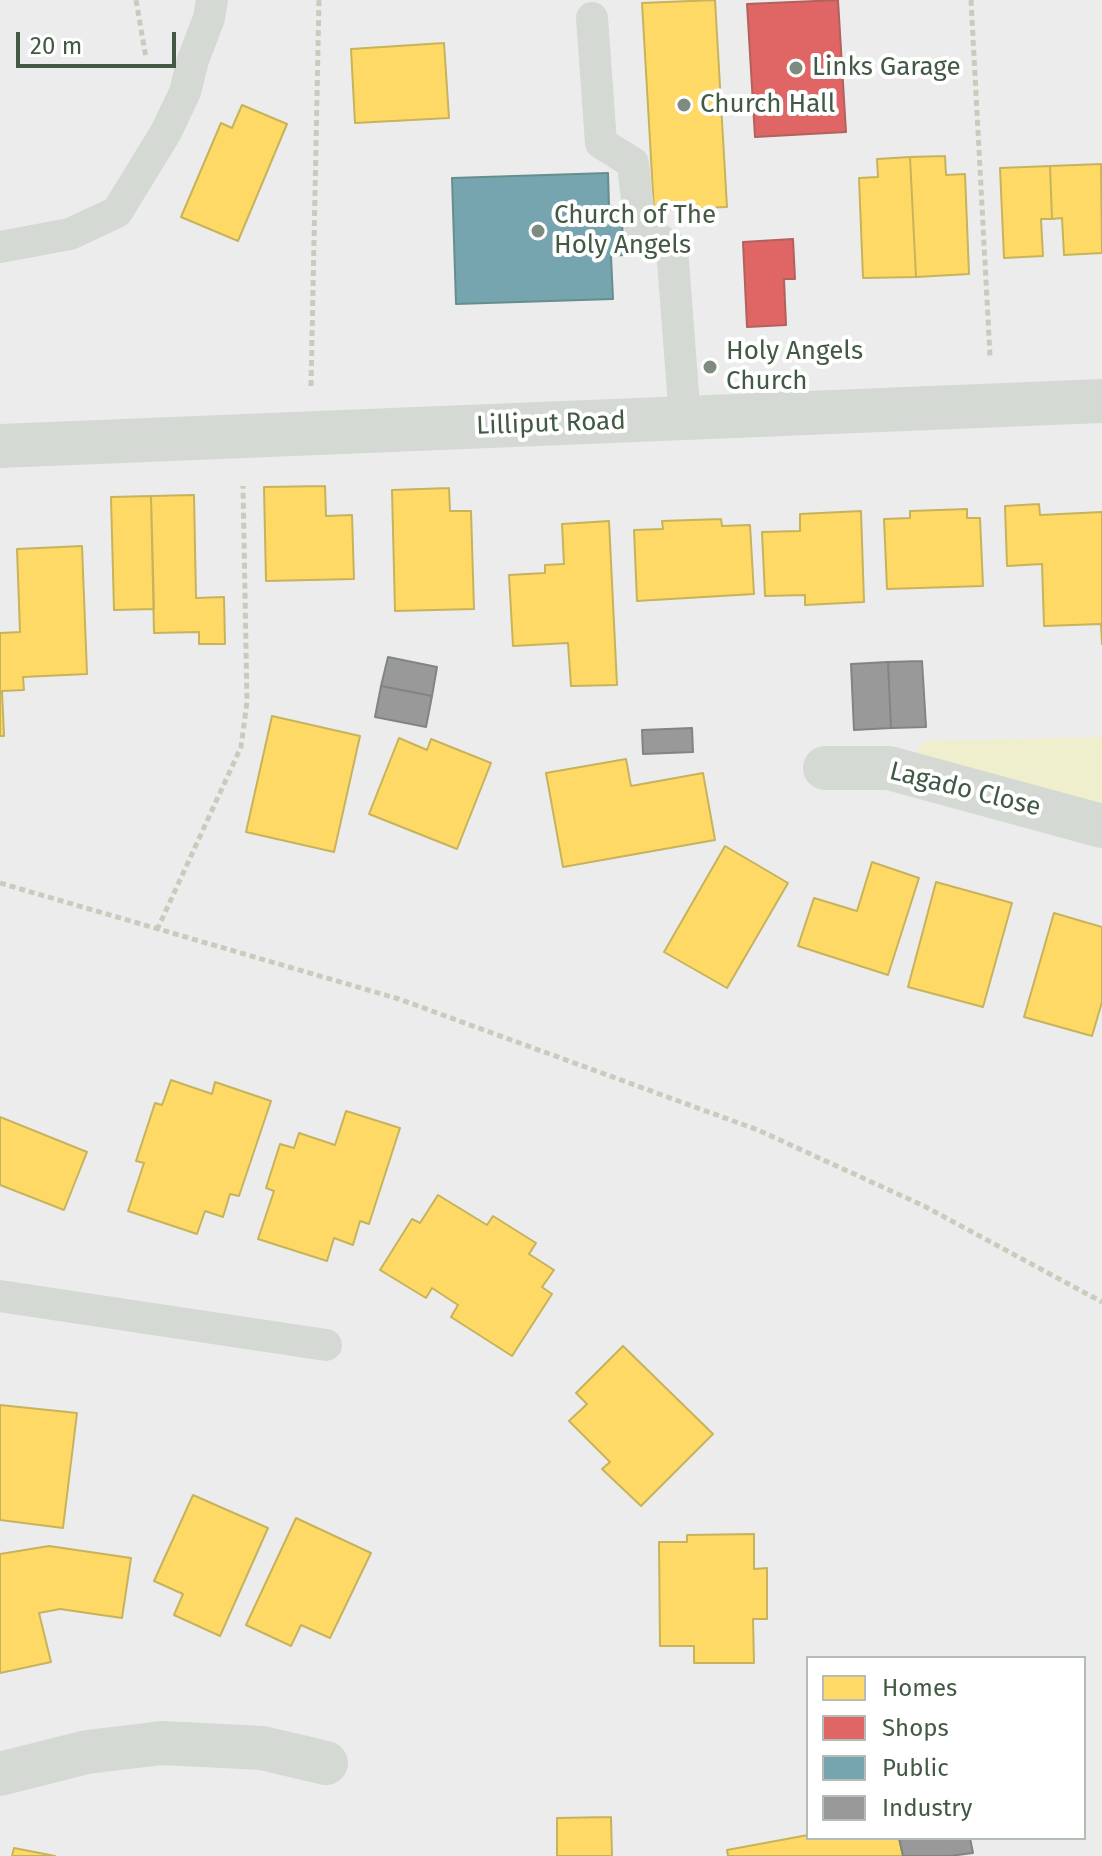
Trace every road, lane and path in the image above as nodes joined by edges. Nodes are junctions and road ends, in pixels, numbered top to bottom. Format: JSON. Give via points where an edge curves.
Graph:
{"nodes":[{"id":1,"x":212,"y":0,"type":"edge"},
{"id":2,"x":319,"y":0,"type":"edge"},
{"id":3,"x":971,"y":0,"type":"edge"},
{"id":4,"x":592,"y":18,"type":"dead end"},
{"id":5,"x":0,"y":247,"type":"edge"},
{"id":6,"x":1102,"y":401,"type":"edge"},
{"id":7,"x":992,"y":405,"type":"junction"},
{"id":8,"x":685,"y":419,"type":"junction"},
{"id":9,"x":305,"y":435,"type":"junction"},
{"id":10,"x":241,"y":437,"type":"junction"},
{"id":11,"x":0,"y":446,"type":"edge"},
{"id":12,"x":825,"y":768,"type":"dead end"},
{"id":13,"x":1102,"y":826,"type":"edge"},
{"id":14,"x":0,"y":883,"type":"edge"},
{"id":15,"x":157,"y":930,"type":"junction"},
{"id":16,"x":0,"y":1296,"type":"edge"},
{"id":17,"x":1102,"y":1302,"type":"edge"},
{"id":18,"x":326,"y":1345,"type":"dead end"},
{"id":19,"x":326,"y":1763,"type":"dead end"},
{"id":20,"x":0,"y":1774,"type":"edge"}],
"edges":[{"from":1,"to":5,"type":"lane","via":[[185,92],[117,212],[70,234]]},
{"from":2,"to":9,"type":"path","via":[[314,368]]},
{"from":3,"to":7,"type":"path"},
{"from":4,"to":8,"type":"lane","via":[[601,143],[633,163],[640,227],[672,248]]},
{"from":6,"to":7,"type":"street","name":"Lilliput Road"},
{"from":7,"to":8,"type":"street","name":"Lilliput Road"},
{"from":8,"to":9,"type":"street","name":"Lilliput Road"},
{"from":9,"to":10,"type":"street","name":"Lilliput Road"},
{"from":10,"to":11,"type":"street","name":"Lilliput Road"},
{"from":10,"to":15,"type":"path","via":[[247,702],[241,747]]},
{"from":12,"to":13,"type":"street","name":"Lagado Close","via":[[889,768]]},
{"from":14,"to":15,"type":"path"},
{"from":15,"to":17,"type":"path","via":[[399,999],[758,1130],[924,1206]]},
{"from":16,"to":18,"type":"lane"},
{"from":19,"to":20,"type":"street","via":[[262,1748],[162,1743],[87,1752]]}]}
